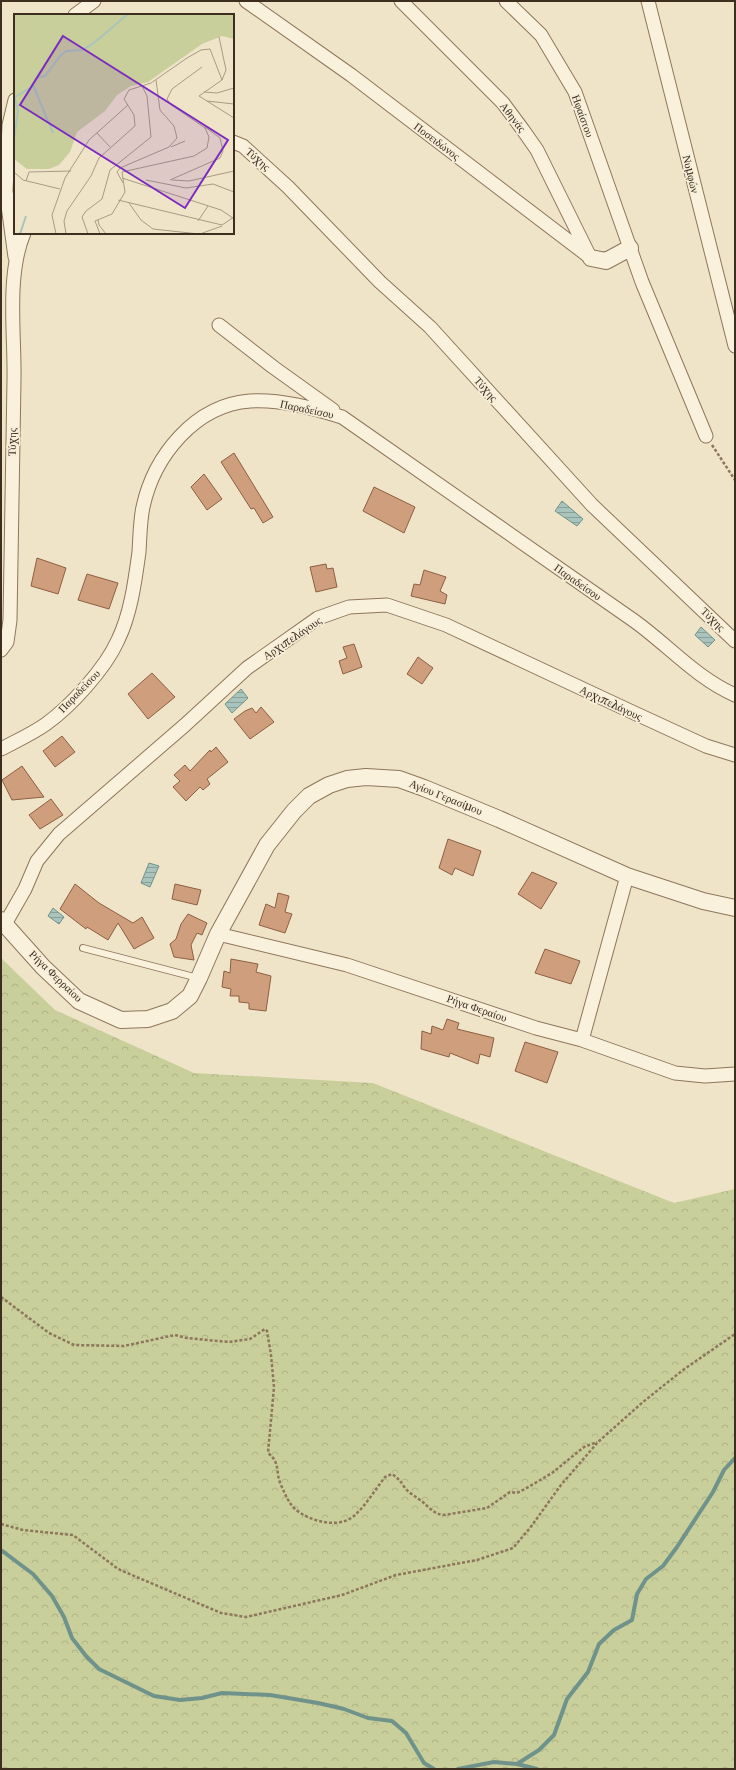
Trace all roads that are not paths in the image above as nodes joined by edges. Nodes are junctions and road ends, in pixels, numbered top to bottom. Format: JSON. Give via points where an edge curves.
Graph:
{"nodes":[{"id":1,"x":94,"y":1,"type":"edge"},
{"id":2,"x":246,"y":1,"type":"edge"},
{"id":3,"x":400,"y":1,"type":"edge"},
{"id":4,"x":506,"y":1,"type":"edge"},
{"id":5,"x":648,"y":1,"type":"edge"},
{"id":6,"x":76,"y":14,"type":"edge"},
{"id":7,"x":14,"y":104,"type":"edge"},
{"id":8,"x":234,"y":142,"type":"edge"},
{"id":9,"x":24,"y":234,"type":"edge"},
{"id":10,"x":630,"y":248,"type":"junction"},
{"id":11,"x":591,"y":258,"type":"junction"},
{"id":12,"x":16,"y":263,"type":"junction"},
{"id":13,"x":219,"y":325,"type":"dead end"},
{"id":14,"x":735,"y":346,"type":"edge"},
{"id":15,"x":342,"y":417,"type":"junction"},
{"id":16,"x":706,"y":436,"type":"road end"},
{"id":17,"x":735,"y":641,"type":"edge"},
{"id":18,"x":1,"y":650,"type":"edge"},
{"id":19,"x":735,"y":695,"type":"edge"},
{"id":20,"x":1,"y":749,"type":"edge"},
{"id":21,"x":735,"y":755,"type":"edge"},
{"id":22,"x":627,"y":876,"type":"junction"},
{"id":23,"x":735,"y":908,"type":"edge"},
{"id":24,"x":3,"y":922,"type":"edge"},
{"id":25,"x":218,"y":934,"type":"junction"},
{"id":26,"x":84,"y":948,"type":"dead end"},
{"id":27,"x":200,"y":978,"type":"junction"},
{"id":28,"x":582,"y":1040,"type":"junction"},
{"id":29,"x":735,"y":1074,"type":"edge"}],
"edges":[{"from":1,"to":6,"type":"street"},
{"from":2,"to":11,"type":"street","name":"Ποσειδώνος","via":[[351,75]]},
{"from":3,"to":11,"type":"street","name":"Αθηνάς","via":[[503,103],[524,130],[537,150]]},
{"from":4,"to":10,"type":"street","name":"Ηφαίστου","via":[[541,35],[575,92]]},
{"from":5,"to":14,"type":"street","name":"Νυμφών"},
{"from":7,"to":12,"type":"street","via":[[9,125],[6,191]]},
{"from":8,"to":17,"type":"street","name":"Τύχης","via":[[243,146],[288,186],[380,282],[430,327],[592,505]]},
{"from":9,"to":12,"type":"street","name":"Τύχης"},
{"from":10,"to":11,"type":"street","via":[[606,261]]},
{"from":10,"to":16,"type":"street","name":"Ηφαίστου"},
{"from":12,"to":18,"type":"street","name":"Τύχης","via":[[13,313],[10,620],[7,642]]},
{"from":13,"to":15,"type":"street"},
{"from":15,"to":19,"type":"street","name":"Παραδείσου","via":[[643,627],[693,669]]},
{"from":15,"to":20,"type":"street","name":"Παραδείσου","via":[[318,409],[250,401],[232,404],[213,412],[180,436],[163,457],[145,501],[133,593],[118,641],[100,671],[60,712],[28,736]]},
{"from":21,"to":24,"type":"street","name":"Αρχιπελάγους","via":[[706,746],[630,712],[446,625],[387,605],[349,607],[318,618],[247,668],[59,834],[37,861],[25,888]]},
{"from":22,"to":23,"type":"street","name":"Αγίου Γερασίμου","via":[[703,901]]},
{"from":22,"to":25,"type":"street","name":"Αγίου Γερασίμου","via":[[499,819],[399,779],[347,779],[309,796],[294,811],[267,846]]},
{"from":22,"to":28,"type":"street"},
{"from":24,"to":27,"type":"street","name":"Ρήγα Φερραίου","via":[[43,967],[79,1001],[122,1020],[148,1019],[172,1011],[190,996]]},
{"from":25,"to":27,"type":"street","name":"Ρήγα Φερραίου"},
{"from":25,"to":28,"type":"street","name":"Ρήγα Φεραίου","via":[[347,965],[536,1028]]},
{"from":26,"to":27,"type":"lane"},
{"from":28,"to":29,"type":"street","name":"Ρήγα Φεραίου","via":[[675,1073],[705,1076]]}]}
